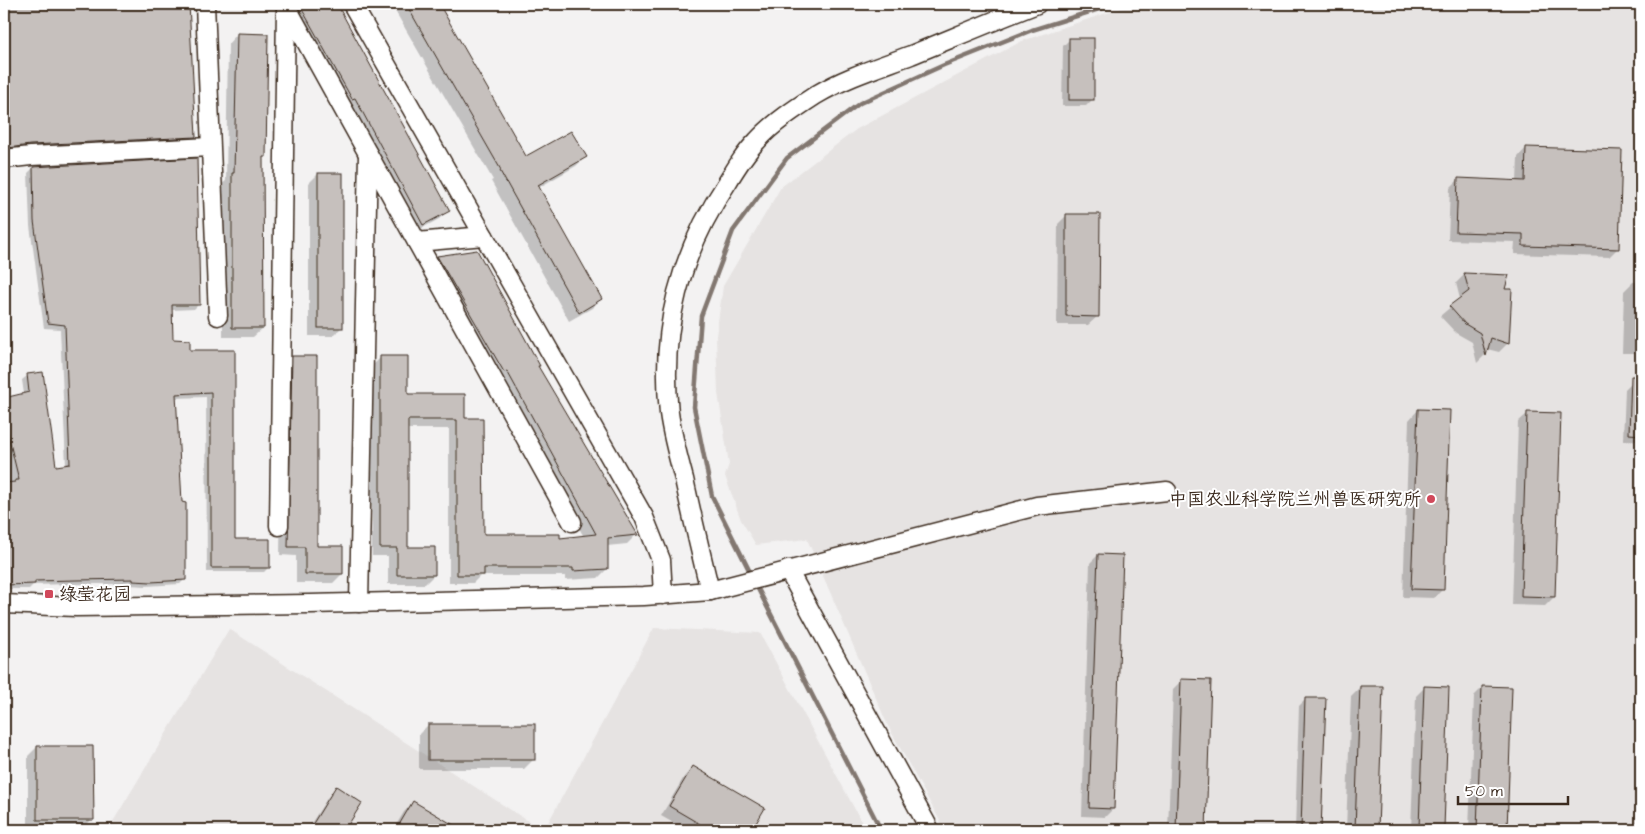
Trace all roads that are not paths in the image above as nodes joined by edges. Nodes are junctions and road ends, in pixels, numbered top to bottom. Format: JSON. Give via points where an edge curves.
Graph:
{"nodes":[{"id":1,"x":205,"y":4,"type":"edge"},
{"id":2,"x":352,"y":4,"type":"edge"},
{"id":3,"x":1037,"y":4,"type":"edge"},
{"id":4,"x":286,"y":5,"type":"edge"},
{"id":5,"x":210,"y":147,"type":"junction"},
{"id":6,"x":368,"y":154,"type":"junction"},
{"id":7,"x":4,"y":159,"type":"edge"},
{"id":8,"x":484,"y":236,"type":"junction"},
{"id":9,"x":417,"y":242,"type":"junction"},
{"id":10,"x":218,"y":316,"type":"dead end"},
{"id":11,"x":1167,"y":491,"type":"dead end"},
{"id":12,"x":572,"y":522,"type":"dead end"},
{"id":13,"x":279,"y":526,"type":"dead end"},
{"id":14,"x":780,"y":572,"type":"junction"},
{"id":15,"x":710,"y":591,"type":"junction"},
{"id":16,"x":663,"y":595,"type":"junction"},
{"id":17,"x":359,"y":603,"type":"junction"},
{"id":18,"x":4,"y":604,"type":"edge"},
{"id":19,"x":930,"y":830,"type":"edge"}],
"edges":[{"from":1,"to":5,"type":"street"},
{"from":2,"to":8,"type":"street"},
{"from":3,"to":15,"type":"street","via":[[855,75],[816,95],[757,140],[739,163],[697,233],[679,283],[667,361],[674,441]]},
{"from":4,"to":6,"type":"street"},
{"from":4,"to":13,"type":"street"},
{"from":5,"to":7,"type":"street"},
{"from":5,"to":10,"type":"street"},
{"from":6,"to":9,"type":"street"},
{"from":6,"to":17,"type":"street"},
{"from":8,"to":9,"type":"street"},
{"from":8,"to":16,"type":"street","via":[[644,517],[661,560]]},
{"from":9,"to":12,"type":"street"},
{"from":11,"to":14,"type":"street","via":[[1037,506]]},
{"from":14,"to":15,"type":"street"},
{"from":14,"to":19,"type":"street"},
{"from":15,"to":16,"type":"street"},
{"from":16,"to":17,"type":"street"},
{"from":17,"to":18,"type":"street","via":[[84,607]]}]}
